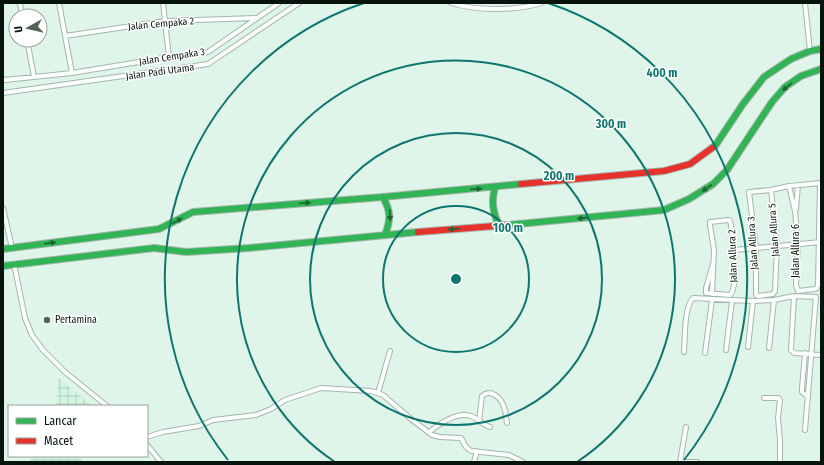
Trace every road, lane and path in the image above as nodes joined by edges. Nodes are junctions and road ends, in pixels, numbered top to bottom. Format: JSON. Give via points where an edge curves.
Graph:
{"nodes":[{"id":1,"x":59,"y":3,"type":"edge"},
{"id":2,"x":163,"y":3,"type":"edge"},
{"id":3,"x":279,"y":3,"type":"edge"},
{"id":4,"x":299,"y":3,"type":"edge"},
{"id":5,"x":451,"y":3,"type":"edge"},
{"id":6,"x":542,"y":3,"type":"edge"},
{"id":7,"x":805,"y":3,"type":"edge"},
{"id":8,"x":258,"y":18,"type":"junction"},
{"id":9,"x":165,"y":21,"type":"junction"},
{"id":10,"x":65,"y":36,"type":"junction"},
{"id":11,"x":29,"y":48,"type":"edge"},
{"id":12,"x":821,"y":49,"type":"edge"},
{"id":13,"x":810,"y":51,"type":"junction"},
{"id":14,"x":169,"y":57,"type":"junction"},
{"id":15,"x":821,"y":69,"type":"edge"},
{"id":16,"x":72,"y":73,"type":"junction"},
{"id":17,"x":34,"y":77,"type":"junction"},
{"id":18,"x":3,"y":79,"type":"edge"},
{"id":19,"x":3,"y":93,"type":"edge"},
{"id":20,"x":821,"y":183,"type":"edge"},
{"id":21,"x":798,"y":185,"type":"junction"},
{"id":22,"x":789,"y":186,"type":"junction"},
{"id":23,"x":495,"y":187,"type":"junction"},
{"id":24,"x":771,"y":190,"type":"junction"},
{"id":25,"x":383,"y":197,"type":"junction"},
{"id":26,"x":3,"y":208,"type":"edge"},
{"id":27,"x":795,"y":211,"type":"junction"},
{"id":28,"x":499,"y":226,"type":"junction"},
{"id":29,"x":3,"y":228,"type":"edge"},
{"id":30,"x":8,"y":231,"type":"junction"},
{"id":31,"x":385,"y":234,"type":"junction"},
{"id":32,"x":820,"y":242,"type":"edge"},
{"id":33,"x":798,"y":244,"type":"junction"},
{"id":34,"x":777,"y":246,"type":"junction"},
{"id":35,"x":12,"y":248,"type":"junction"},
{"id":36,"x":756,"y":248,"type":"junction"},
{"id":37,"x":3,"y":249,"type":"edge"},
{"id":38,"x":734,"y":250,"type":"junction"},
{"id":39,"x":14,"y":264,"type":"junction"},
{"id":40,"x":3,"y":266,"type":"edge"},
{"id":41,"x":756,"y":295,"type":"joint"},
{"id":42,"x":794,"y":296,"type":"junction"},
{"id":43,"x":712,"y":300,"type":"junction"},
{"id":44,"x":774,"y":300,"type":"junction"},
{"id":45,"x":732,"y":301,"type":"junction"},
{"id":46,"x":753,"y":301,"type":"junction"},
{"id":47,"x":748,"y":347,"type":"dead end"},
{"id":48,"x":769,"y":348,"type":"dead end"},
{"id":49,"x":726,"y":350,"type":"dead end"},
{"id":50,"x":390,"y":351,"type":"dead end"},
{"id":51,"x":684,"y":352,"type":"dead end"},
{"id":52,"x":706,"y":353,"type":"dead end"},
{"id":53,"x":805,"y":353,"type":"junction"},
{"id":54,"x":812,"y":354,"type":"junction"},
{"id":55,"x":821,"y":355,"type":"edge"},
{"id":56,"x":378,"y":393,"type":"junction"},
{"id":57,"x":808,"y":397,"type":"junction"},
{"id":58,"x":764,"y":398,"type":"dead end"},
{"id":59,"x":106,"y":405,"type":"edge"},
{"id":60,"x":479,"y":421,"type":"junction"},
{"id":61,"x":507,"y":423,"type":"dead end"},
{"id":62,"x":490,"y":427,"type":"dead end"},
{"id":63,"x":686,"y":427,"type":"dead end"},
{"id":64,"x":805,"y":430,"type":"dead end"},
{"id":65,"x":429,"y":432,"type":"junction"},
{"id":66,"x":148,"y":437,"type":"edge"},
{"id":67,"x":148,"y":446,"type":"edge"},
{"id":68,"x":477,"y":451,"type":"junction"},
{"id":69,"x":161,"y":462,"type":"edge"},
{"id":70,"x":474,"y":462,"type":"edge"},
{"id":71,"x":522,"y":462,"type":"edge"},
{"id":72,"x":680,"y":462,"type":"edge"},
{"id":73,"x":698,"y":462,"type":"edge"},
{"id":74,"x":780,"y":462,"type":"edge"}],
"edges":[{"from":1,"to":10,"type":"street"},
{"from":2,"to":9,"type":"street"},
{"from":3,"to":8,"type":"street","name":"Jalan Cempaka 3"},
{"from":4,"to":19,"type":"street","name":"Jalan Padi Utama","via":[[208,64]]},
{"from":5,"to":6,"type":"street","via":[[467,7],[506,8]]},
{"from":7,"to":13,"type":"street"},
{"from":8,"to":9,"type":"street","name":"Jalan Cempaka 2"},
{"from":8,"to":14,"type":"street","name":"Jalan Cempaka 3","via":[[208,52]]},
{"from":9,"to":10,"type":"street","name":"Jalan Cempaka 2"},
{"from":9,"to":14,"type":"street"},
{"from":10,"to":16,"type":"street"},
{"from":11,"to":17,"type":"street"},
{"from":12,"to":13,"type":"street"},
{"from":13,"to":23,"type":"street","via":[[791,59],[764,77],[715,146],[690,164],[664,171]]},
{"from":14,"to":16,"type":"street","name":"Jalan Cempaka 3"},
{"from":15,"to":28,"type":"street","one_way":true,"via":[[809,72],[788,85],[773,99],[734,160],[713,184],[688,201],[664,210]]},
{"from":16,"to":17,"type":"street","name":"Jalan Cempaka 3"},
{"from":17,"to":18,"type":"street","name":"Jalan Cempaka 3"},
{"from":20,"to":21,"type":"street"},
{"from":20,"to":32,"type":"street"},
{"from":21,"to":22,"type":"street"},
{"from":21,"to":27,"type":"street","name":"Jalan Allura 6"},
{"from":22,"to":24,"type":"street"},
{"from":22,"to":27,"type":"street","name":"Jalan Allura 6"},
{"from":25,"to":23,"type":"street","one_way":true},
{"from":23,"to":28,"type":"street","via":[[492,211]]},
{"from":24,"to":34,"type":"street","name":"Jalan Allura 5"},
{"from":24,"to":36,"type":"street","name":"Jalan Allura 3","via":[[749,192]]},
{"from":25,"to":31,"type":"street","one_way":true,"via":[[391,216]]},
{"from":35,"to":25,"type":"street","one_way":true,"via":[[159,229],[193,212]]},
{"from":26,"to":30,"type":"street"},
{"from":27,"to":33,"type":"street","name":"Jalan Allura 6"},
{"from":28,"to":31,"type":"street","one_way":true},
{"from":29,"to":30,"type":"street"},
{"from":30,"to":35,"type":"street"},
{"from":31,"to":39,"type":"street","via":[[186,252],[154,248]]},
{"from":32,"to":33,"type":"street"},
{"from":32,"to":33,"type":"street","name":"Jalan Allura 6","via":[[817,288],[798,291]]},
{"from":33,"to":34,"type":"street"},
{"from":34,"to":36,"type":"street"},
{"from":34,"to":41,"type":"street","name":"Jalan Allura 5","via":[[775,291],[773,294]]},
{"from":35,"to":37,"type":"street"},
{"from":36,"to":38,"type":"street"},
{"from":36,"to":41,"type":"street","name":"Jalan Allura 3"},
{"from":38,"to":38,"type":"street","name":"Jalan Allura 2","via":[[730,221],[710,222],[714,250],[706,293],[730,295],[733,291]]},
{"from":39,"to":40,"type":"street"},
{"from":39,"to":59,"type":"street","via":[[25,318],[34,339],[65,372]]},
{"from":42,"to":44,"type":"street"},
{"from":42,"to":53,"type":"street","via":[[791,350],[794,353]]},
{"from":42,"to":54,"type":"street","via":[[815,296],[816,299]]},
{"from":43,"to":45,"type":"street"},
{"from":43,"to":51,"type":"street","via":[[697,297],[690,301]]},
{"from":43,"to":52,"type":"street"},
{"from":44,"to":46,"type":"street"},
{"from":44,"to":48,"type":"street"},
{"from":45,"to":46,"type":"street"},
{"from":45,"to":49,"type":"street"},
{"from":46,"to":47,"type":"street"},
{"from":50,"to":56,"type":"street"},
{"from":53,"to":54,"type":"street"},
{"from":53,"to":57,"type":"street","via":[[802,392]]},
{"from":54,"to":55,"type":"street"},
{"from":54,"to":57,"type":"street"},
{"from":56,"to":65,"type":"street","via":[[384,395]]},
{"from":56,"to":66,"type":"street","via":[[321,388],[285,400],[256,416],[213,420],[199,426]]},
{"from":57,"to":64,"type":"street"},
{"from":58,"to":74,"type":"street","via":[[780,400]]},
{"from":60,"to":61,"type":"street","via":[[482,396],[484,393],[491,393],[505,407]]},
{"from":60,"to":62,"type":"street"},
{"from":60,"to":65,"type":"street","via":[[468,416],[459,416],[439,424]]},
{"from":63,"to":72,"type":"street"},
{"from":65,"to":68,"type":"street","via":[[436,436],[461,438],[468,450]]},
{"from":67,"to":69,"type":"street"},
{"from":68,"to":70,"type":"street"},
{"from":68,"to":71,"type":"street","via":[[509,455]]},
{"from":72,"to":73,"type":"street"}]}
